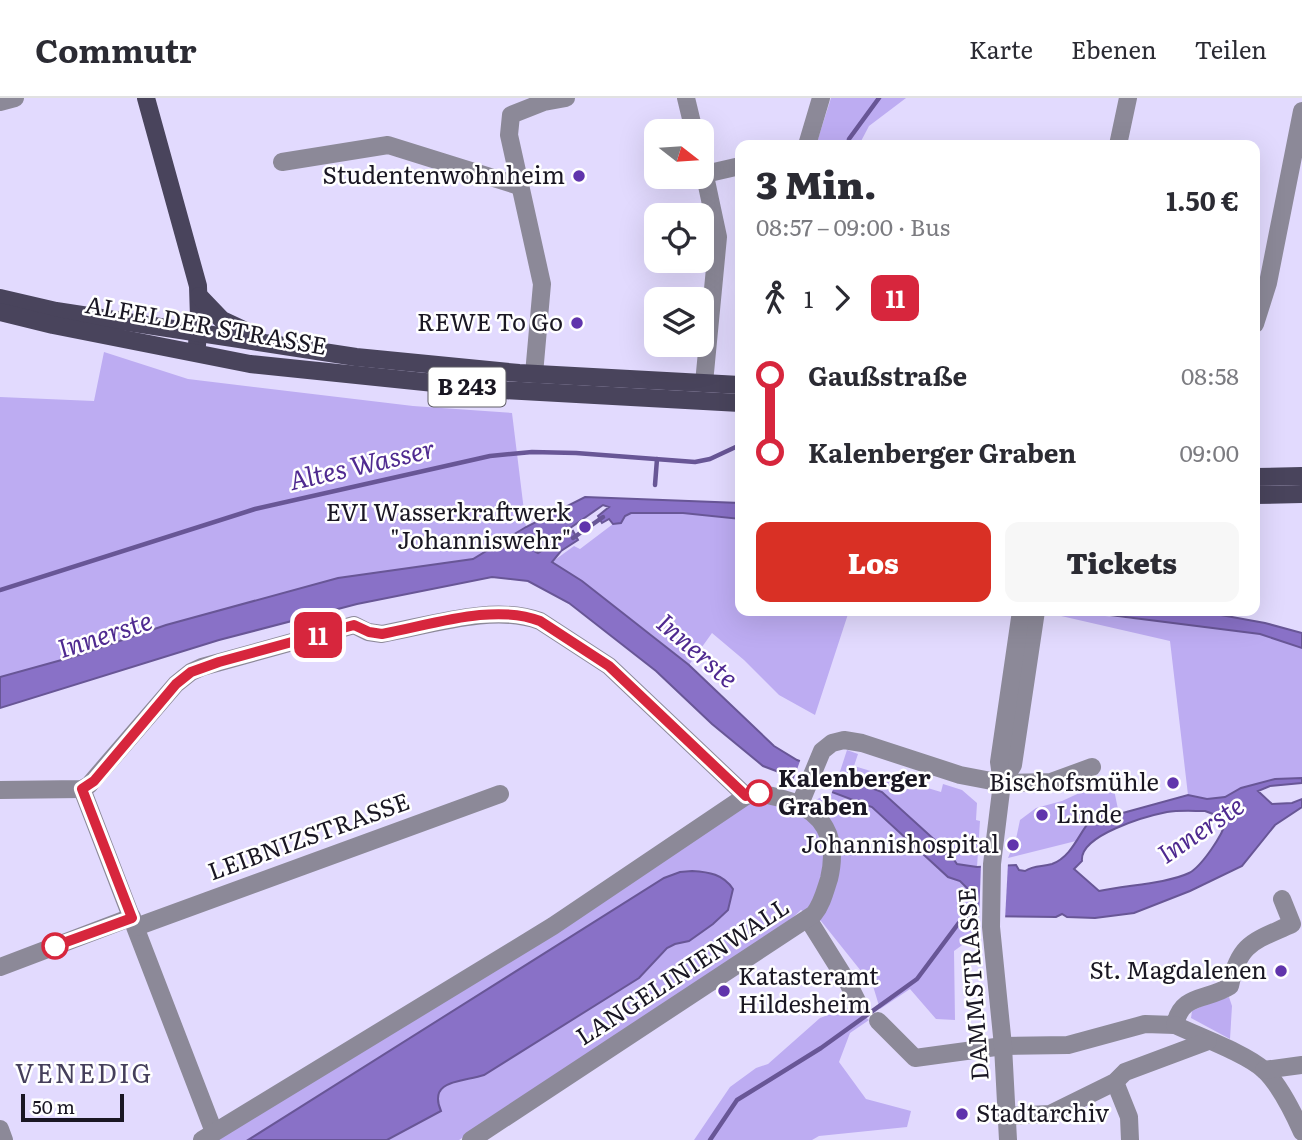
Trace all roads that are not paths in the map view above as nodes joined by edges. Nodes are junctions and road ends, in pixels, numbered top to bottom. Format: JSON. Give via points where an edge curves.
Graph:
{"nodes":[{"id":1,"x":15,"y":98,"type":"edge"},
{"id":2,"x":146,"y":98,"type":"edge"},
{"id":3,"x":566,"y":98,"type":"edge"},
{"id":4,"x":686,"y":98,"type":"edge"},
{"id":5,"x":821,"y":98,"type":"edge"},
{"id":6,"x":1128,"y":98,"type":"edge"},
{"id":7,"x":0,"y":102,"type":"edge"},
{"id":8,"x":1302,"y":111,"type":"edge"},
{"id":9,"x":691,"y":119,"type":"edge"},
{"id":10,"x":808,"y":140,"type":"edge"},
{"id":11,"x":1119,"y":140,"type":"edge"},
{"id":12,"x":282,"y":162,"type":"dead end"},
{"id":13,"x":735,"y":166,"type":"edge"},
{"id":14,"x":714,"y":167,"type":"edge"},
{"id":15,"x":519,"y":186,"type":"junction"},
{"id":16,"x":708,"y":189,"type":"edge"},
{"id":17,"x":199,"y":296,"type":"junction"},
{"id":18,"x":0,"y":298,"type":"edge"},
{"id":19,"x":1260,"y":308,"type":"edge"},
{"id":20,"x":0,"y":312,"type":"edge"},
{"id":21,"x":199,"y":333,"type":"junction"},
{"id":22,"x":278,"y":345,"type":"junction"},
{"id":23,"x":196,"y":352,"type":"junction"},
{"id":24,"x":534,"y":373,"type":"junction"},
{"id":25,"x":704,"y":383,"type":"junction"},
{"id":26,"x":735,"y":385,"type":"edge"},
{"id":27,"x":735,"y":403,"type":"edge"},
{"id":28,"x":1302,"y":476,"type":"edge"},
{"id":29,"x":1260,"y":477,"type":"edge"},
{"id":30,"x":1302,"y":494,"type":"edge"},
{"id":31,"x":1260,"y":495,"type":"edge"},
{"id":32,"x":1020,"y":616,"type":"edge"},
{"id":33,"x":1035,"y":616,"type":"edge"},
{"id":34,"x":1092,"y":767,"type":"dead end"},
{"id":35,"x":1002,"y":783,"type":"junction"},
{"id":36,"x":82,"y":789,"type":"junction"},
{"id":37,"x":0,"y":790,"type":"edge"},
{"id":38,"x":500,"y":794,"type":"dead end"},
{"id":39,"x":746,"y":796,"type":"junction"},
{"id":40,"x":802,"y":799,"type":"junction"},
{"id":41,"x":1282,"y":899,"type":"dead end"},
{"id":42,"x":808,"y":919,"type":"junction"},
{"id":43,"x":134,"y":922,"type":"junction"},
{"id":44,"x":0,"y":967,"type":"edge"},
{"id":45,"x":859,"y":1005,"type":"dead end"},
{"id":46,"x":878,"y":1021,"type":"dead end"},
{"id":47,"x":1175,"y":1025,"type":"junction"},
{"id":48,"x":1208,"y":1041,"type":"junction"},
{"id":49,"x":1003,"y":1046,"type":"junction"},
{"id":50,"x":1302,"y":1065,"type":"edge"},
{"id":51,"x":1264,"y":1070,"type":"junction"},
{"id":52,"x":1115,"y":1082,"type":"junction"},
{"id":53,"x":1007,"y":1116,"type":"junction"},
{"id":54,"x":0,"y":1129,"type":"edge"},
{"id":55,"x":1302,"y":1132,"type":"edge"},
{"id":56,"x":208,"y":1136,"type":"edge"},
{"id":57,"x":4,"y":1140,"type":"edge"},
{"id":58,"x":471,"y":1140,"type":"edge"},
{"id":59,"x":1008,"y":1140,"type":"edge"},
{"id":60,"x":1130,"y":1140,"type":"edge"}],
"edges":[{"from":1,"to":7,"type":"street"},
{"from":2,"to":17,"type":"main road"},
{"from":3,"to":15,"type":"street","via":[[511,115],[509,135]]},
{"from":4,"to":9,"type":"street"},
{"from":5,"to":10,"type":"street"},
{"from":6,"to":11,"type":"street"},
{"from":8,"to":19,"type":"street"},
{"from":12,"to":15,"type":"street","via":[[388,145]]},
{"from":13,"to":14,"type":"street"},
{"from":15,"to":24,"type":"street","via":[[542,284]]},
{"from":16,"to":25,"type":"street","via":[[718,237]]},
{"from":17,"to":21,"type":"main road"},
{"from":17,"to":22,"type":"main road","number":"B 243","via":[[229,325]]},
{"from":18,"to":21,"type":"main road","name":"ALFELDER STRASSE","number":"B 243"},
{"from":20,"to":23,"type":"main road","name":"ALFELDER STRASSE","number":"B 243"},
{"from":21,"to":22,"type":"main road","name":"ALFELDER STRASSE","number":"B 243"},
{"from":21,"to":23,"type":"main road"},
{"from":22,"to":24,"type":"main road","name":"ALFELDER STRASSE","number":"B 243"},
{"from":23,"to":27,"type":"main road","name":"ALFELDER STRASSE","number":"B 243","via":[[250,364],[403,381]]},
{"from":24,"to":25,"type":"main road","name":"ALFELDER STRASSE","number":"B 243"},
{"from":25,"to":26,"type":"main road","name":"ALFELDER STRASSE","number":"B 243"},
{"from":28,"to":29,"type":"main road"},
{"from":30,"to":31,"type":"main road"},
{"from":32,"to":35,"type":"street","name":"DAMMSTRASSE","via":[[999,762]]},
{"from":33,"to":35,"type":"street","name":"DAMMSTRASSE","via":[[1013,765]]},
{"from":34,"to":35,"type":"street","via":[[1051,782]]},
{"from":35,"to":40,"type":"street","via":[[960,775],[854,741],[832,743],[820,755]]},
{"from":35,"to":49,"type":"street","name":"DAMMSTRASSE","via":[[992,864],[992,920]]},
{"from":36,"to":37,"type":"street"},
{"from":36,"to":39,"type":"street","via":[[94,781],[176,684],[198,669],[354,625],[382,634],[503,613],[540,621],[609,666]]},
{"from":36,"to":43,"type":"street"},
{"from":38,"to":43,"type":"street","name":"LEIBNIZSTRASSE"},
{"from":39,"to":40,"type":"street","via":[[759,793]]},
{"from":39,"to":56,"type":"street","via":[[553,926]]},
{"from":40,"to":42,"type":"street","name":"LANGELINIENWALL","via":[[824,824],[832,854],[822,901]]},
{"from":41,"to":47,"type":"street","via":[[1292,924],[1248,944],[1234,967],[1230,986],[1183,1005]]},
{"from":42,"to":45,"type":"street"},
{"from":42,"to":58,"type":"street","name":"LANGELINIENWALL"},
{"from":43,"to":44,"type":"street","name":"LEIBNIZSTRASSE"},
{"from":43,"to":56,"type":"street"},
{"from":46,"to":49,"type":"street","via":[[915,1058]]},
{"from":47,"to":48,"type":"street"},
{"from":47,"to":49,"type":"street","via":[[1145,1024],[1068,1045]]},
{"from":48,"to":51,"type":"street"},
{"from":48,"to":52,"type":"street","via":[[1125,1072]]},
{"from":49,"to":53,"type":"street","name":"DAMMSTRASSE"},
{"from":50,"to":51,"type":"street"},
{"from":51,"to":55,"type":"street"},
{"from":52,"to":53,"type":"street","via":[[1050,1114]]},
{"from":52,"to":60,"type":"street","via":[[1129,1117]]},
{"from":53,"to":59,"type":"street","name":"DAMMSTRASSE"},
{"from":54,"to":57,"type":"street"}]}
